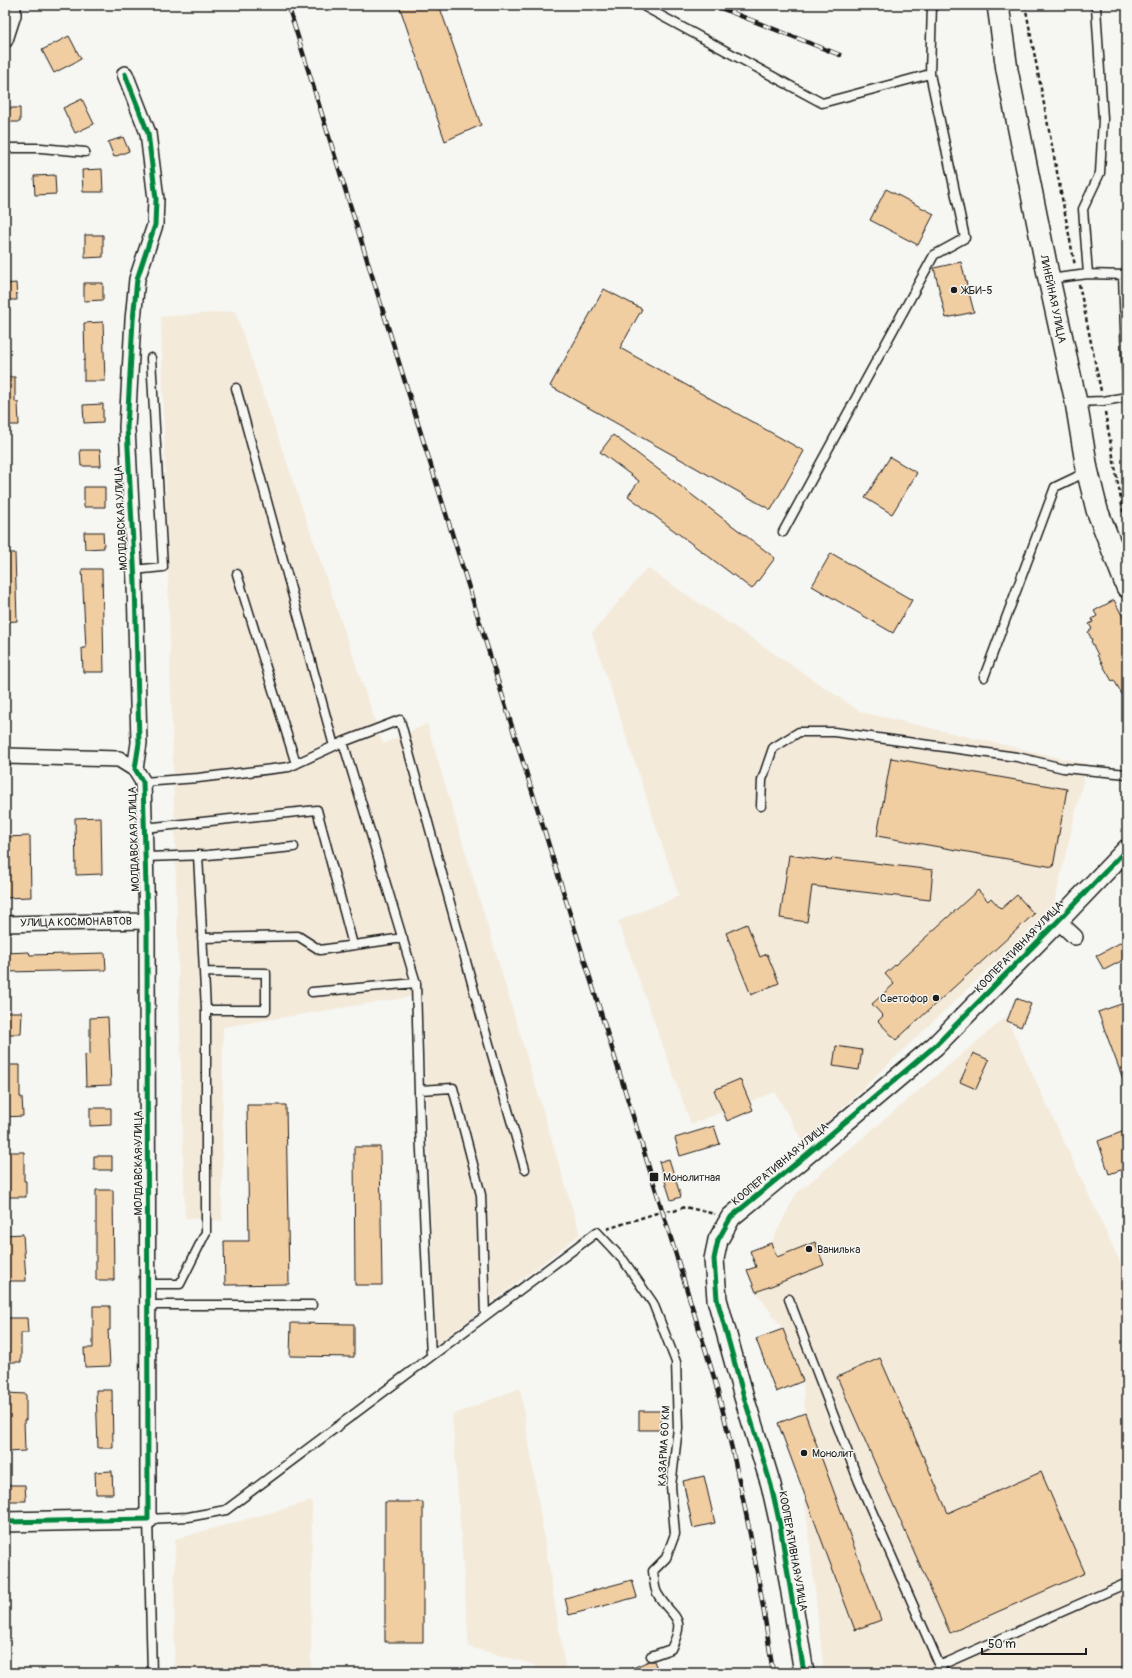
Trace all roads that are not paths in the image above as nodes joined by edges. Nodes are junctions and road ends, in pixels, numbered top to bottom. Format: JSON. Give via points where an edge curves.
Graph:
{"nodes":[{"id":1,"x":12,"y":5,"type":"edge"},
{"id":2,"x":932,"y":5,"type":"edge"},
{"id":3,"x":998,"y":5,"type":"edge"},
{"id":4,"x":645,"y":7,"type":"dead end"},
{"id":5,"x":1096,"y":7,"type":"dead end"},
{"id":6,"x":5,"y":40,"type":"edge"},
{"id":7,"x":125,"y":74,"type":"dead end"},
{"id":8,"x":930,"y":74,"type":"junction"},
{"id":9,"x":5,"y":148,"type":"edge"},
{"id":10,"x":85,"y":152,"type":"dead end"},
{"id":11,"x":1088,"y":274,"type":"junction"},
{"id":12,"x":1126,"y":274,"type":"edge"},
{"id":13,"x":1048,"y":279,"type":"junction"},
{"id":14,"x":151,"y":358,"type":"dead end"},
{"id":15,"x":1127,"y":387,"type":"edge"},
{"id":16,"x":236,"y":388,"type":"dead end"},
{"id":17,"x":1127,"y":397,"type":"edge"},
{"id":18,"x":1076,"y":402,"type":"junction"},
{"id":19,"x":1087,"y":469,"type":"junction"},
{"id":20,"x":784,"y":532,"type":"dead end"},
{"id":21,"x":1119,"y":545,"type":"edge"},
{"id":22,"x":134,"y":570,"type":"junction"},
{"id":23,"x":237,"y":574,"type":"dead end"},
{"id":24,"x":1127,"y":587,"type":"edge"},
{"id":25,"x":984,"y":677,"type":"dead end"},
{"id":26,"x":343,"y":742,"type":"junction"},
{"id":27,"x":334,"y":746,"type":"junction"},
{"id":28,"x":5,"y":756,"type":"edge"},
{"id":29,"x":296,"y":764,"type":"junction"},
{"id":30,"x":134,"y":769,"type":"junction"},
{"id":31,"x":1127,"y":774,"type":"edge"},
{"id":32,"x":143,"y":782,"type":"junction"},
{"id":33,"x":761,"y":806,"type":"dead end"},
{"id":34,"x":144,"y":828,"type":"junction"},
{"id":35,"x":294,"y":847,"type":"dead end"},
{"id":36,"x":1127,"y":848,"type":"edge"},
{"id":37,"x":198,"y":855,"type":"junction"},
{"id":38,"x":145,"y":857,"type":"junction"},
{"id":39,"x":147,"y":921,"type":"junction"},
{"id":40,"x":1058,"y":922,"type":"junction"},
{"id":41,"x":5,"y":924,"type":"edge"},
{"id":42,"x":1075,"y":937,"type":"dead end"},
{"id":43,"x":202,"y":938,"type":"junction"},
{"id":44,"x":402,"y":938,"type":"junction"},
{"id":45,"x":353,"y":945,"type":"junction"},
{"id":46,"x":204,"y":972,"type":"junction"},
{"id":47,"x":416,"y":983,"type":"junction"},
{"id":48,"x":312,"y":992,"type":"dead end"},
{"id":49,"x":206,"y":1010,"type":"junction"},
{"id":50,"x":419,"y":1090,"type":"junction"},
{"id":51,"x":525,"y":1169,"type":"dead end"},
{"id":52,"x":148,"y":1284,"type":"junction"},
{"id":53,"x":789,"y":1299,"type":"dead end"},
{"id":54,"x":148,"y":1305,"type":"junction"},
{"id":55,"x":312,"y":1305,"type":"dead end"},
{"id":56,"x":485,"y":1315,"type":"junction"},
{"id":57,"x":431,"y":1356,"type":"junction"},
{"id":58,"x":148,"y":1519,"type":"junction"},
{"id":59,"x":5,"y":1522,"type":"edge"},
{"id":60,"x":1127,"y":1583,"type":"edge"},
{"id":61,"x":651,"y":1656,"type":"dead end"},
{"id":62,"x":941,"y":1669,"type":"edge"},
{"id":63,"x":152,"y":1673,"type":"edge"},
{"id":64,"x":804,"y":1673,"type":"edge"}],
"edges":[{"from":1,"to":6,"type":"street","via":[[13,15]]},
{"from":2,"to":8,"type":"lane"},
{"from":3,"to":13,"type":"main road","name":"ЛИНЕЙНАЯ УЛИЦА"},
{"from":4,"to":8,"type":"lane","via":[[822,103]]},
{"from":5,"to":11,"type":"lane","via":[[1103,119],[1100,173],[1083,209]]},
{"from":7,"to":22,"type":"street","name":"МОЛДАВСКАЯ УЛИЦА","via":[[148,133],[156,199],[155,225],[137,279],[133,320],[127,428]]},
{"from":8,"to":20,"type":"lane","via":[[965,238],[934,255]]},
{"from":9,"to":10,"type":"lane"},
{"from":11,"to":12,"type":"lane"},
{"from":11,"to":13,"type":"lane"},
{"from":12,"to":15,"type":"lane"},
{"from":13,"to":18,"type":"main road","name":"ЛИНЕЙНАЯ УЛИЦА"},
{"from":14,"to":22,"type":"lane","via":[[163,567]]},
{"from":16,"to":27,"type":"lane"},
{"from":17,"to":18,"type":"lane"},
{"from":18,"to":19,"type":"main road","name":"ЛИНЕЙНАЯ УЛИЦА"},
{"from":19,"to":21,"type":"main road","name":"ЛИНЕЙНАЯ УЛИЦА","via":[[1097,510]]},
{"from":19,"to":25,"type":"lane","via":[[1055,487]]},
{"from":21,"to":24,"type":"main road","name":"ЛИНЕЙНАЯ УЛИЦА"},
{"from":22,"to":30,"type":"street","name":"МОЛДАВСКАЯ УЛИЦА","via":[[139,742]]},
{"from":23,"to":29,"type":"lane"},
{"from":26,"to":27,"type":"lane"},
{"from":26,"to":44,"type":"lane"},
{"from":26,"to":51,"type":"lane","via":[[400,720]]},
{"from":27,"to":29,"type":"lane"},
{"from":28,"to":30,"type":"street","via":[[119,759]]},
{"from":29,"to":32,"type":"lane","via":[[198,778]]},
{"from":30,"to":32,"type":"street","name":"МОЛДАВСКАЯ УЛИЦА"},
{"from":31,"to":33,"type":"lane","via":[[1063,768],[1017,757],[834,732],[799,732],[773,748],[762,780]]},
{"from":32,"to":34,"type":"street","name":"МОЛДАВСКАЯ УЛИЦА"},
{"from":34,"to":38,"type":"street","name":"МОЛДАВСКАЯ УЛИЦА"},
{"from":34,"to":45,"type":"lane","via":[[317,810]]},
{"from":35,"to":37,"type":"lane"},
{"from":36,"to":40,"type":"street","name":"КООПЕРАТИВНАЯ УЛИЦА"},
{"from":37,"to":38,"type":"lane"},
{"from":37,"to":43,"type":"lane"},
{"from":38,"to":39,"type":"street","name":"МОЛДАВСКАЯ УЛИЦА"},
{"from":39,"to":41,"type":"street","name":"УЛИЦА КОСМОНАВТОВ"},
{"from":39,"to":52,"type":"street","name":"МОЛДАВСКАЯ УЛИЦА"},
{"from":40,"to":42,"type":"street"},
{"from":40,"to":64,"type":"street","name":"КООПЕРАТИВНАЯ УЛИЦА","via":[[935,1046],[731,1217],[718,1240],[714,1259],[717,1299],[771,1486],[780,1525]]},
{"from":43,"to":45,"type":"lane","via":[[298,936],[320,950]]},
{"from":43,"to":46,"type":"lane"},
{"from":44,"to":45,"type":"lane"},
{"from":44,"to":47,"type":"lane"},
{"from":46,"to":49,"type":"lane"},
{"from":46,"to":49,"type":"lane","via":[[266,973],[266,1010]]},
{"from":47,"to":48,"type":"lane"},
{"from":47,"to":50,"type":"lane"},
{"from":49,"to":52,"type":"lane","via":[[206,1232],[180,1284]]},
{"from":50,"to":56,"type":"lane","via":[[453,1088],[481,1195]]},
{"from":50,"to":57,"type":"lane"},
{"from":52,"to":54,"type":"street","name":"МОЛДАВСКАЯ УЛИЦА"},
{"from":53,"to":62,"type":"lane","via":[[859,1482]]},
{"from":54,"to":55,"type":"lane"},
{"from":54,"to":58,"type":"street","name":"МОЛДАВСКАЯ УЛИЦА"},
{"from":56,"to":57,"type":"lane"},
{"from":56,"to":61,"type":"lane","name":"КАЗАРМА 60 КМ","via":[[596,1232],[624,1261],[653,1303],[676,1362],[678,1428],[672,1486],[675,1534],[666,1558],[653,1571],[657,1592],[679,1622],[679,1634],[671,1649]]},
{"from":57,"to":58,"type":"lane","via":[[226,1510],[188,1517]]},
{"from":58,"to":59,"type":"street"},
{"from":58,"to":63,"type":"lane"},
{"from":60,"to":62,"type":"lane"}]}
